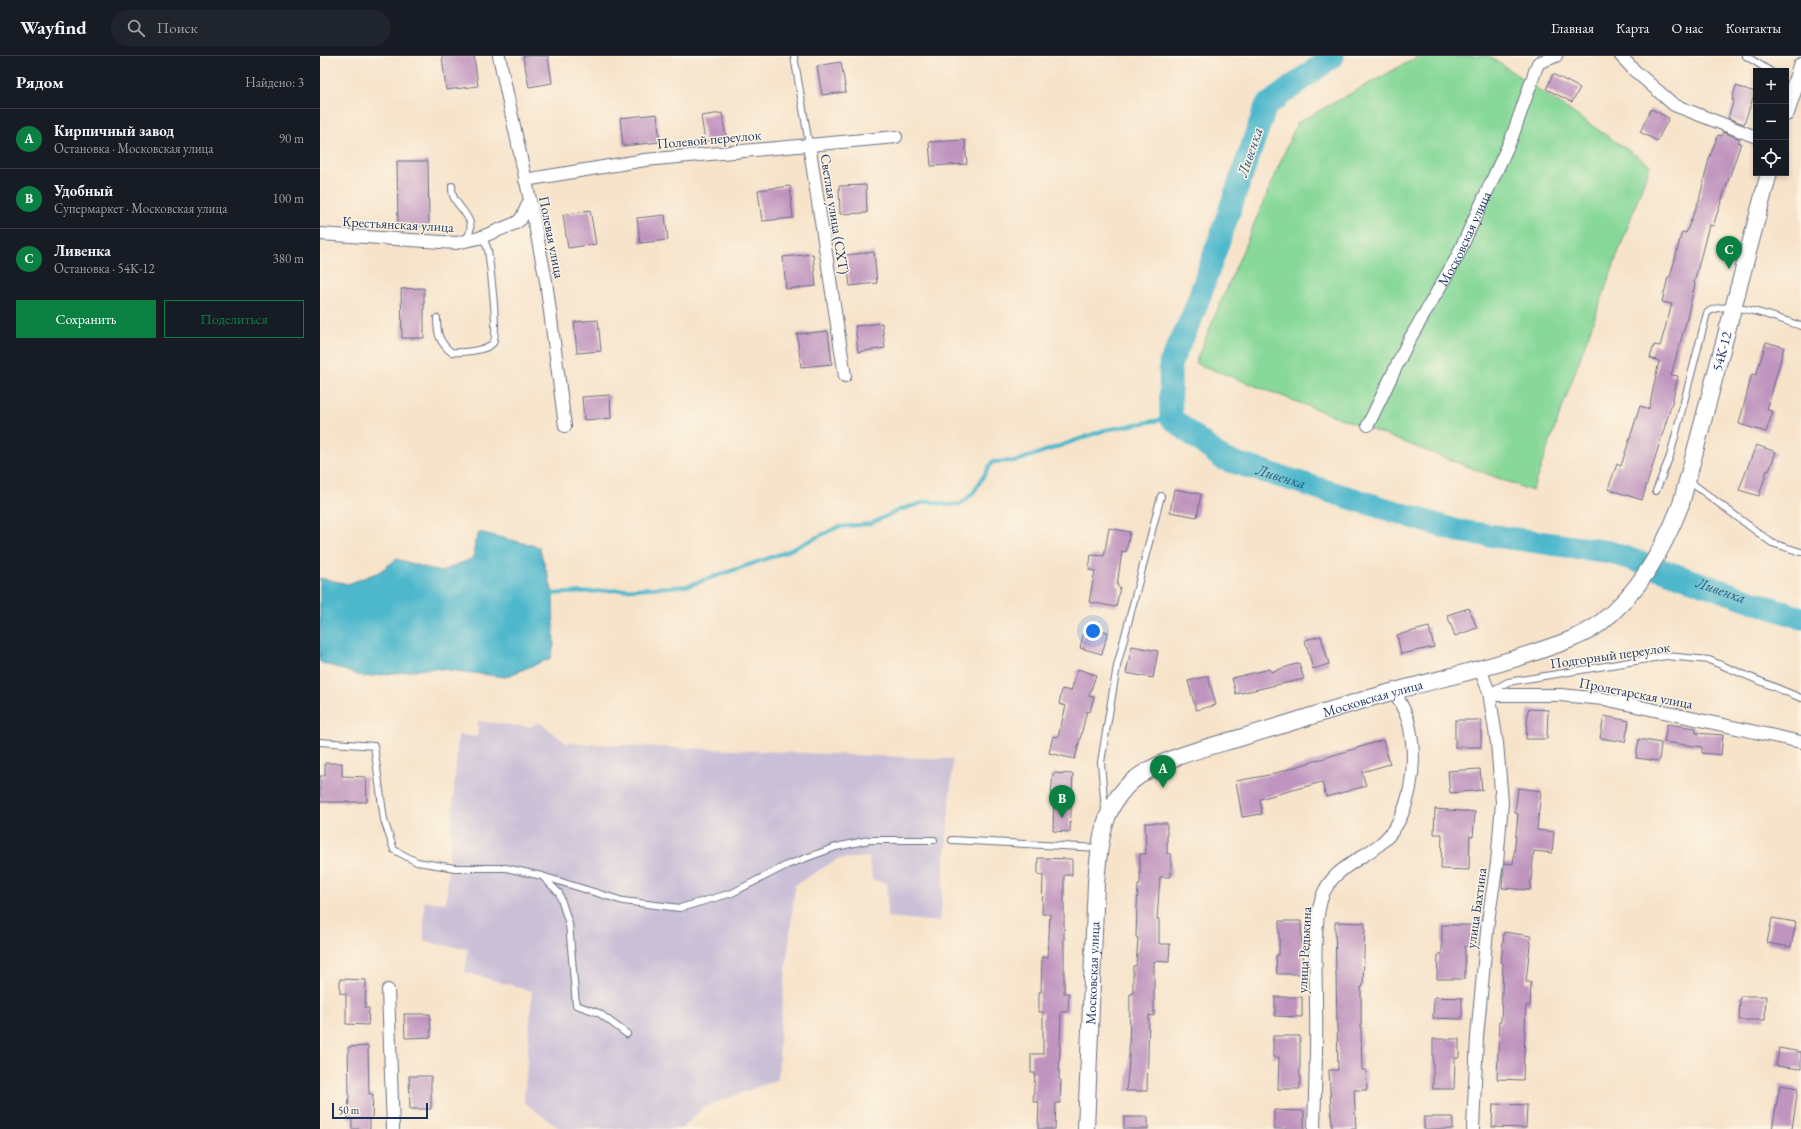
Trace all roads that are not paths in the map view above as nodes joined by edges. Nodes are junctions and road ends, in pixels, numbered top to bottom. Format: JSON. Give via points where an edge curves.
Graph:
{"nodes":[{"id":1,"x":499,"y":56,"type":"edge"},
{"id":2,"x":794,"y":56,"type":"edge"},
{"id":3,"x":1556,"y":56,"type":"edge"},
{"id":4,"x":1621,"y":56,"type":"edge"},
{"id":5,"x":1746,"y":56,"type":"edge"},
{"id":6,"x":1801,"y":66,"type":"edge"},
{"id":7,"x":1765,"y":68,"type":"edge"},
{"id":8,"x":1788,"y":104,"type":"edge"},
{"id":9,"x":1753,"y":136,"type":"edge"},
{"id":10,"x":896,"y":137,"type":"dead end"},
{"id":11,"x":809,"y":144,"type":"junction"},
{"id":12,"x":1768,"y":176,"type":"edge"},
{"id":13,"x":525,"y":180,"type":"junction"},
{"id":14,"x":452,"y":186,"type":"dead end"},
{"id":15,"x":530,"y":200,"type":"junction"},
{"id":16,"x":320,"y":234,"type":"edge"},
{"id":17,"x":479,"y":238,"type":"junction"},
{"id":18,"x":464,"y":242,"type":"junction"},
{"id":19,"x":1732,"y":306,"type":"junction"},
{"id":20,"x":437,"y":318,"type":"dead end"},
{"id":21,"x":1801,"y":326,"type":"edge"},
{"id":22,"x":845,"y":376,"type":"dead end"},
{"id":23,"x":1368,"y":425,"type":"dead end"},
{"id":24,"x":565,"y":426,"type":"dead end"},
{"id":25,"x":1687,"y":480,"type":"junction"},
{"id":26,"x":1656,"y":491,"type":"dead end"},
{"id":27,"x":1161,"y":496,"type":"dead end"},
{"id":28,"x":1801,"y":552,"type":"edge"},
{"id":29,"x":1643,"y":579,"type":"joint"},
{"id":30,"x":1480,"y":669,"type":"junction"},
{"id":31,"x":1395,"y":691,"type":"junction"},
{"id":32,"x":1489,"y":692,"type":"junction"},
{"id":33,"x":1801,"y":698,"type":"edge"},
{"id":34,"x":320,"y":742,"type":"edge"},
{"id":35,"x":1801,"y":742,"type":"edge"},
{"id":36,"x":1106,"y":818,"type":"junction"},
{"id":37,"x":934,"y":840,"type":"dead end"},
{"id":38,"x":952,"y":840,"type":"dead end"},
{"id":39,"x":1099,"y":848,"type":"junction"},
{"id":40,"x":542,"y":876,"type":"junction"},
{"id":41,"x":388,"y":990,"type":"dead end"},
{"id":42,"x":627,"y":1034,"type":"dead end"},
{"id":43,"x":393,"y":1129,"type":"edge"},
{"id":44,"x":1086,"y":1129,"type":"edge"},
{"id":45,"x":1314,"y":1129,"type":"edge"},
{"id":46,"x":1473,"y":1129,"type":"edge"}],
"edges":[{"from":1,"to":13,"type":"street","name":"Полевая улица"},
{"from":2,"to":11,"type":"lane","name":"Светлая улица (СХТ)"},
{"from":3,"to":23,"type":"street","name":"Московская улица","via":[[1538,63],[1512,137],[1456,259],[1408,342]]},
{"from":4,"to":9,"type":"street","via":[[1674,104]]},
{"from":5,"to":7,"type":"lane"},
{"from":6,"to":8,"type":"street","via":[[1792,84]]},
{"from":10,"to":11,"type":"street","name":"Полевой переулок"},
{"from":11,"to":13,"type":"street","name":"Полевой переулок","via":[[645,160]]},
{"from":11,"to":22,"type":"street","name":"Светлая улица (СХТ)"},
{"from":12,"to":19,"type":"street","name":"54K-12"},
{"from":13,"to":15,"type":"street","name":"Полевая улица"},
{"from":14,"to":18,"type":"lane","via":[[454,198],[464,209],[470,223],[470,234]]},
{"from":15,"to":17,"type":"street","name":"Крестьянская улица","via":[[521,219],[516,223]]},
{"from":15,"to":24,"type":"street","name":"Полевая улица","via":[[546,281]]},
{"from":16,"to":18,"type":"street","name":"Крестьянская улица"},
{"from":17,"to":18,"type":"street","name":"Крестьянская улица"},
{"from":17,"to":20,"type":"lane","via":[[485,242],[488,250],[496,329],[494,342],[470,351],[451,352],[441,343],[438,336]]},
{"from":19,"to":21,"type":"lane"},
{"from":19,"to":25,"type":"street","name":"54K-12"},
{"from":19,"to":26,"type":"lane","via":[[1713,309],[1705,316],[1670,456]]},
{"from":25,"to":28,"type":"lane","via":[[1772,543]]},
{"from":25,"to":29,"type":"street","name":"54K-12","via":[[1672,528]]},
{"from":27,"to":36,"type":"lane","name":"Московская улица","via":[[1116,674],[1101,762]]},
{"from":29,"to":30,"type":"street","name":"Московская улица","via":[[1620,606],[1597,625],[1564,642]]},
{"from":30,"to":31,"type":"street","name":"Московская улица"},
{"from":30,"to":32,"type":"street"},
{"from":31,"to":36,"type":"street","name":"Московская улица","via":[[1157,766],[1126,788]]},
{"from":31,"to":45,"type":"street","name":"улица Редькина","via":[[1409,724],[1412,746],[1412,766],[1404,807],[1391,833],[1379,845],[1340,872],[1321,899],[1316,962]]},
{"from":32,"to":33,"type":"lane","name":"Подгорный переулок","via":[[1508,682],[1666,656],[1709,660]]},
{"from":32,"to":35,"type":"street","name":"Пролетарская улица","via":[[1506,696],[1560,695],[1604,699]]},
{"from":32,"to":46,"type":"street","name":"улица Бахтина","via":[[1502,802],[1477,1038]]},
{"from":34,"to":40,"type":"lane","via":[[374,746],[384,820],[394,850],[417,862],[455,868],[506,868]]},
{"from":36,"to":39,"type":"street","name":"Московская улица"},
{"from":37,"to":40,"type":"lane","via":[[869,840],[836,847],[787,865],[732,893],[680,908],[623,901]]},
{"from":38,"to":39,"type":"lane"},
{"from":39,"to":44,"type":"street","name":"Московская улица"},
{"from":40,"to":42,"type":"lane","via":[[559,893],[569,924],[576,1005],[599,1013]]},
{"from":41,"to":43,"type":"street"}]}
